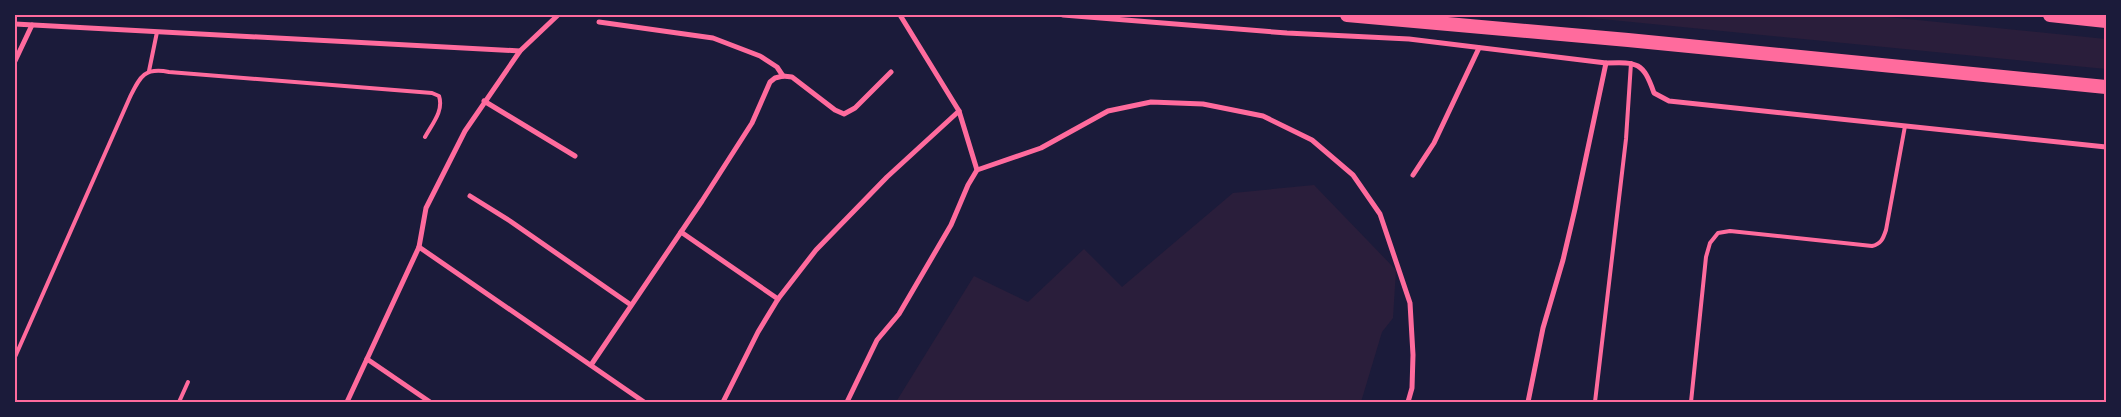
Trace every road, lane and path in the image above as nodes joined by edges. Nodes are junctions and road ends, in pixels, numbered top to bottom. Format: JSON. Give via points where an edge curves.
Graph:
{"nodes":[{"id":1,"x":558,"y":15,"type":"edge"},
{"id":2,"x":900,"y":15,"type":"edge"},
{"id":3,"x":1063,"y":15,"type":"edge"},
{"id":4,"x":1347,"y":15,"type":"edge"},
{"id":5,"x":2050,"y":15,"type":"edge"},
{"id":6,"x":2106,"y":20,"type":"edge"},
{"id":7,"x":600,"y":22,"type":"dead end"},
{"id":8,"x":15,"y":24,"type":"edge"},
{"id":9,"x":32,"y":25,"type":"junction"},
{"id":10,"x":157,"y":32,"type":"junction"},
{"id":11,"x":1479,"y":48,"type":"junction"},
{"id":12,"x":520,"y":51,"type":"junction"},
{"id":13,"x":15,"y":61,"type":"edge"},
{"id":14,"x":1606,"y":63,"type":"junction"},
{"id":15,"x":1631,"y":63,"type":"junction"},
{"id":16,"x":149,"y":71,"type":"junction"},
{"id":17,"x":891,"y":72,"type":"dead end"},
{"id":18,"x":783,"y":76,"type":"junction"},
{"id":19,"x":2106,"y":87,"type":"edge"},
{"id":20,"x":484,"y":101,"type":"junction"},
{"id":21,"x":960,"y":111,"type":"junction"},
{"id":22,"x":1905,"y":126,"type":"junction"},
{"id":23,"x":426,"y":137,"type":"dead end"},
{"id":24,"x":2106,"y":147,"type":"edge"},
{"id":25,"x":575,"y":156,"type":"dead end"},
{"id":26,"x":977,"y":170,"type":"junction"},
{"id":27,"x":1413,"y":175,"type":"dead end"},
{"id":28,"x":470,"y":196,"type":"dead end"},
{"id":29,"x":681,"y":232,"type":"junction"},
{"id":30,"x":419,"y":247,"type":"junction"},
{"id":31,"x":778,"y":299,"type":"junction"},
{"id":32,"x":631,"y":305,"type":"junction"},
{"id":33,"x":15,"y":357,"type":"edge"},
{"id":34,"x":367,"y":359,"type":"junction"},
{"id":35,"x":591,"y":365,"type":"junction"},
{"id":36,"x":188,"y":382,"type":"dead end"},
{"id":37,"x":179,"y":402,"type":"edge"},
{"id":38,"x":347,"y":402,"type":"edge"},
{"id":39,"x":430,"y":402,"type":"edge"},
{"id":40,"x":644,"y":402,"type":"edge"},
{"id":41,"x":723,"y":402,"type":"edge"},
{"id":42,"x":847,"y":402,"type":"edge"},
{"id":43,"x":1408,"y":402,"type":"edge"},
{"id":44,"x":1528,"y":402,"type":"edge"},
{"id":45,"x":1595,"y":402,"type":"edge"},
{"id":46,"x":1691,"y":402,"type":"edge"}],
"edges":[{"from":1,"to":12,"type":"street"},
{"from":2,"to":21,"type":"street"},
{"from":3,"to":11,"type":"street","via":[[1409,39]]},
{"from":4,"to":19,"type":"highway"},
{"from":5,"to":6,"type":"highway"},
{"from":7,"to":18,"type":"street","via":[[713,38],[760,56],[777,67]]},
{"from":8,"to":9,"type":"street"},
{"from":9,"to":10,"type":"street"},
{"from":9,"to":13,"type":"street"},
{"from":10,"to":12,"type":"street"},
{"from":10,"to":16,"type":"lane"},
{"from":11,"to":14,"type":"street"},
{"from":11,"to":27,"type":"street","via":[[1434,143]]},
{"from":12,"to":20,"type":"street"},
{"from":14,"to":15,"type":"street"},
{"from":14,"to":44,"type":"street"},
{"from":15,"to":22,"type":"street","via":[[1646,73],[1654,93],[1663,100]]},
{"from":15,"to":45,"type":"lane","via":[[1626,139]]},
{"from":16,"to":23,"type":"lane","via":[[432,93],[440,96],[442,103]]},
{"from":16,"to":33,"type":"lane","via":[[140,78],[130,97]]},
{"from":17,"to":18,"type":"street","via":[[856,108],[844,114],[792,77]]},
{"from":18,"to":29,"type":"street","via":[[770,82],[752,123]]},
{"from":20,"to":25,"type":"street"},
{"from":20,"to":30,"type":"street","via":[[426,208]]},
{"from":21,"to":26,"type":"street"},
{"from":21,"to":31,"type":"street","via":[[887,177],[816,250]]},
{"from":22,"to":24,"type":"street"},
{"from":22,"to":46,"type":"lane","via":[[1886,230],[1878,245],[1730,231],[1718,233],[1710,243]]},
{"from":26,"to":42,"type":"street","via":[[951,225],[899,314],[877,340]]},
{"from":26,"to":43,"type":"street","via":[[1041,148],[1108,111],[1151,102],[1204,104],[1263,116],[1312,140],[1353,175],[1380,214],[1410,303],[1414,354]]},
{"from":28,"to":32,"type":"street"},
{"from":29,"to":31,"type":"street"},
{"from":29,"to":32,"type":"street"},
{"from":30,"to":34,"type":"street"},
{"from":30,"to":35,"type":"street"},
{"from":31,"to":41,"type":"street"},
{"from":32,"to":35,"type":"street"},
{"from":34,"to":38,"type":"street"},
{"from":34,"to":39,"type":"street"},
{"from":35,"to":40,"type":"street"},
{"from":36,"to":37,"type":"lane"}]}
